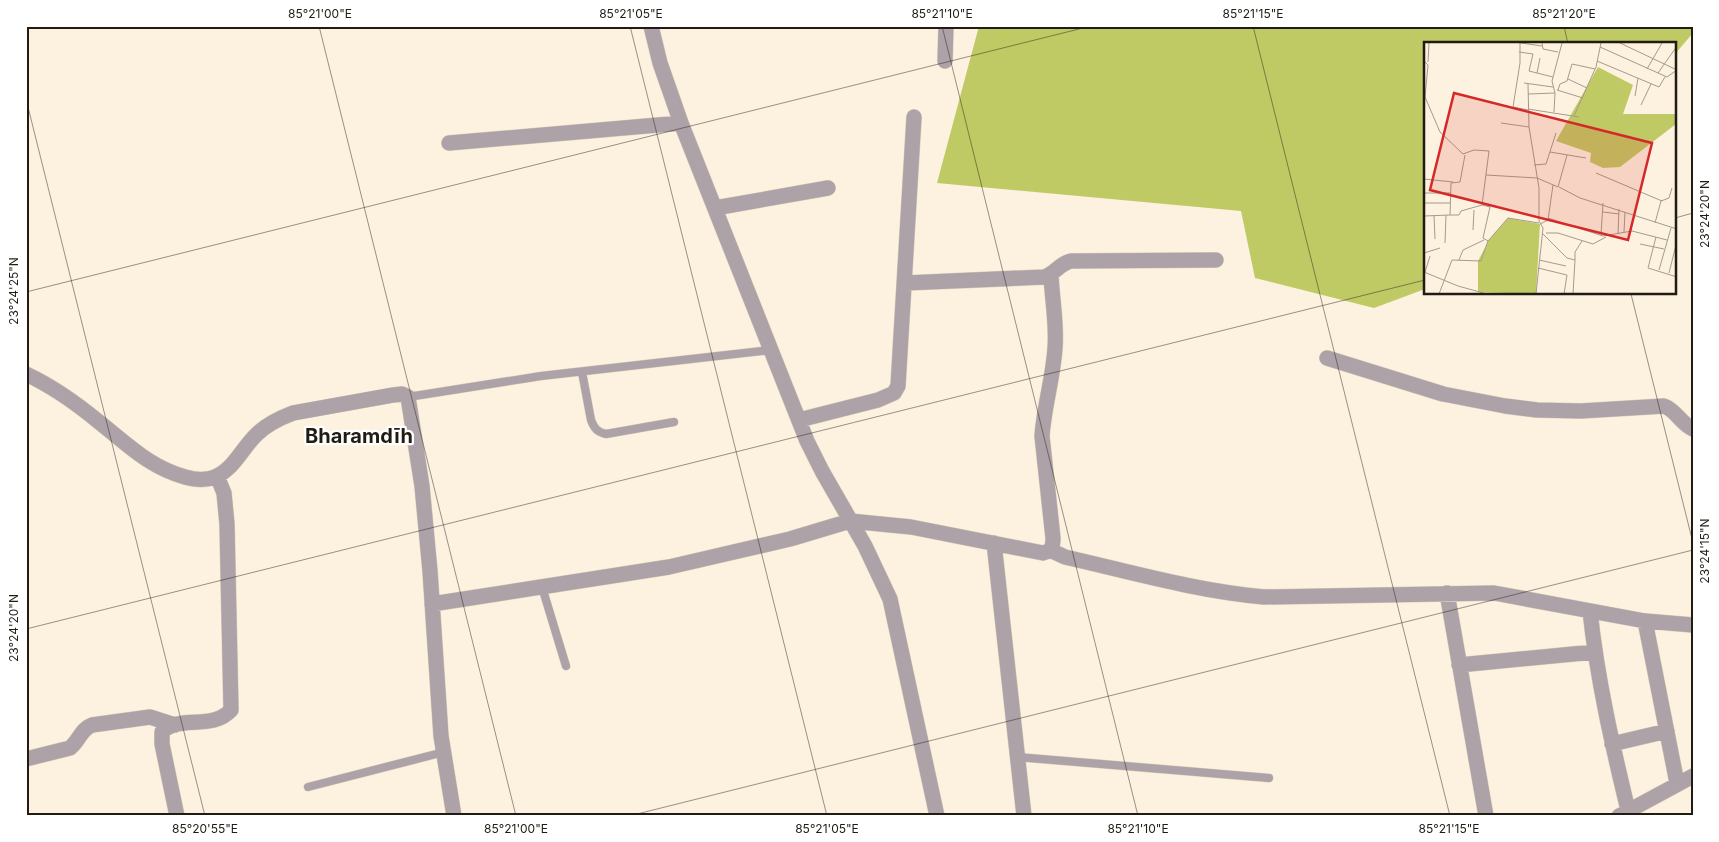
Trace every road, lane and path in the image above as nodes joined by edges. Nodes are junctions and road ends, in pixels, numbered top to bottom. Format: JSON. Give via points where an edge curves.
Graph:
{"nodes":[{"id":1,"x":651,"y":26,"type":"edge"},
{"id":2,"x":946,"y":26,"type":"edge"},
{"id":3,"x":945,"y":61,"type":"dead end"},
{"id":4,"x":914,"y":117,"type":"dead end"},
{"id":5,"x":681,"y":123,"type":"junction"},
{"id":6,"x":449,"y":143,"type":"dead end"},
{"id":7,"x":828,"y":188,"type":"dead end"},
{"id":8,"x":715,"y":208,"type":"junction"},
{"id":9,"x":1216,"y":260,"type":"dead end"},
{"id":10,"x":1051,"y":275,"type":"junction"},
{"id":11,"x":905,"y":283,"type":"junction"},
{"id":12,"x":771,"y":350,"type":"junction"},
{"id":13,"x":1328,"y":358,"type":"dead end"},
{"id":14,"x":582,"y":372,"type":"junction"},
{"id":15,"x":26,"y":374,"type":"edge"},
{"id":16,"x":408,"y":397,"type":"junction"},
{"id":17,"x":799,"y":420,"type":"junction"},
{"id":18,"x":674,"y":422,"type":"dead end"},
{"id":19,"x":1693,"y":429,"type":"edge"},
{"id":20,"x":217,"y":476,"type":"junction"},
{"id":21,"x":850,"y":521,"type":"junction"},
{"id":22,"x":994,"y":544,"type":"junction"},
{"id":23,"x":1050,"y":550,"type":"junction"},
{"id":24,"x":542,"y":587,"type":"junction"},
{"id":25,"x":1447,"y":592,"type":"junction"},
{"id":26,"x":432,"y":604,"type":"junction"},
{"id":27,"x":1590,"y":611,"type":"junction"},
{"id":28,"x":1645,"y":621,"type":"junction"},
{"id":29,"x":1693,"y":626,"type":"edge"},
{"id":30,"x":1594,"y":652,"type":"junction"},
{"id":31,"x":1459,"y":665,"type":"junction"},
{"id":32,"x":566,"y":666,"type":"dead end"},
{"id":33,"x":175,"y":725,"type":"junction"},
{"id":34,"x":1667,"y":731,"type":"junction"},
{"id":35,"x":1612,"y":744,"type":"junction"},
{"id":36,"x":444,"y":752,"type":"junction"},
{"id":37,"x":1017,"y":757,"type":"junction"},
{"id":38,"x":26,"y":759,"type":"edge"},
{"id":39,"x":1693,"y":776,"type":"edge"},
{"id":40,"x":1269,"y":778,"type":"dead end"},
{"id":41,"x":1677,"y":783,"type":"junction"},
{"id":42,"x":308,"y":787,"type":"dead end"},
{"id":43,"x":1623,"y":813,"type":"edge"},
{"id":44,"x":177,"y":816,"type":"edge"},
{"id":45,"x":454,"y":816,"type":"edge"},
{"id":46,"x":938,"y":816,"type":"edge"},
{"id":47,"x":1024,"y":816,"type":"edge"},
{"id":48,"x":1486,"y":816,"type":"edge"}],
"edges":[{"from":1,"to":5,"type":"street"},
{"from":2,"to":3,"type":"street"},
{"from":4,"to":11,"type":"street"},
{"from":5,"to":6,"type":"street"},
{"from":5,"to":8,"type":"street"},
{"from":7,"to":8,"type":"street"},
{"from":8,"to":12,"type":"street"},
{"from":9,"to":10,"type":"street","via":[[1071,261]]},
{"from":10,"to":11,"type":"street"},
{"from":10,"to":23,"type":"street","via":[[1056,346],[1042,436],[1053,538]]},
{"from":11,"to":17,"type":"street","via":[[899,378],[894,392],[878,400]]},
{"from":12,"to":14,"type":"lane"},
{"from":12,"to":17,"type":"street"},
{"from":13,"to":19,"type":"street","via":[[1443,394],[1505,406],[1580,411],[1664,406]]},
{"from":14,"to":16,"type":"lane"},
{"from":14,"to":18,"type":"lane","via":[[591,420],[598,432],[606,434]]},
{"from":15,"to":20,"type":"street","via":[[55,388],[152,464],[197,480]]},
{"from":16,"to":20,"type":"street","via":[[402,394],[380,397],[280,418],[257,434],[234,463]]},
{"from":16,"to":26,"type":"street","via":[[422,486]]},
{"from":17,"to":21,"type":"street"},
{"from":20,"to":33,"type":"street","via":[[224,493],[227,524],[231,710],[213,721]]},
{"from":21,"to":22,"type":"street","via":[[911,527]]},
{"from":21,"to":24,"type":"street","via":[[790,539],[669,567]]},
{"from":21,"to":46,"type":"street","via":[[890,599]]},
{"from":22,"to":23,"type":"street","via":[[1043,553]]},
{"from":22,"to":37,"type":"street"},
{"from":23,"to":25,"type":"street","via":[[1065,557],[1240,595]]},
{"from":24,"to":26,"type":"street"},
{"from":24,"to":32,"type":"lane"},
{"from":25,"to":27,"type":"street","via":[[1508,594]]},
{"from":25,"to":31,"type":"street"},
{"from":26,"to":36,"type":"street"},
{"from":27,"to":28,"type":"street"},
{"from":27,"to":30,"type":"street"},
{"from":28,"to":29,"type":"street"},
{"from":28,"to":34,"type":"street"},
{"from":30,"to":31,"type":"street"},
{"from":30,"to":35,"type":"street"},
{"from":31,"to":48,"type":"street"},
{"from":33,"to":38,"type":"street","via":[[150,717],[92,725],[85,728],[70,748]]},
{"from":33,"to":44,"type":"street","via":[[166,727],[161,738]]},
{"from":34,"to":35,"type":"street"},
{"from":34,"to":41,"type":"street"},
{"from":35,"to":43,"type":"street"},
{"from":36,"to":42,"type":"lane"},
{"from":36,"to":45,"type":"street"},
{"from":37,"to":40,"type":"lane"},
{"from":37,"to":47,"type":"street"},
{"from":39,"to":41,"type":"street"},
{"from":41,"to":43,"type":"street"}]}
